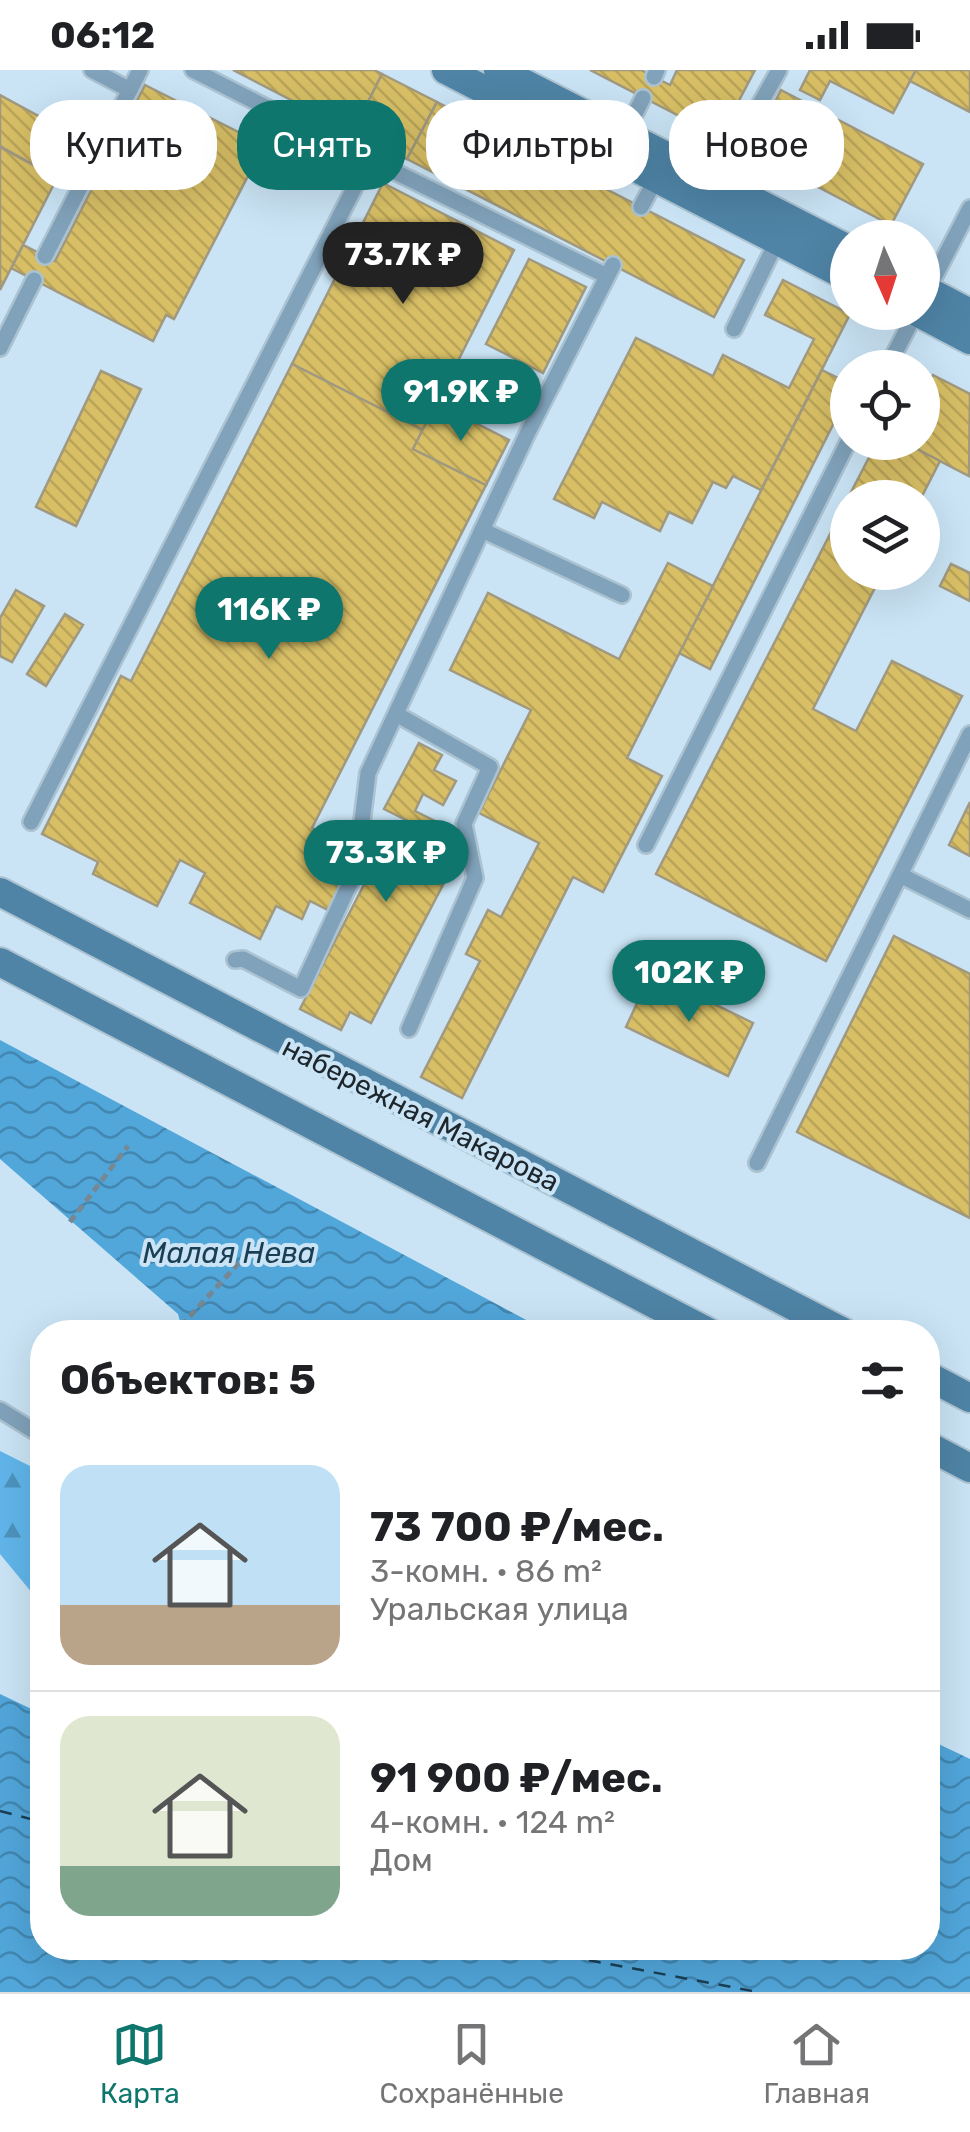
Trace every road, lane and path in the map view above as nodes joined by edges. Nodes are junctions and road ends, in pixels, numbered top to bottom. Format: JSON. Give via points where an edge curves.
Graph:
{"nodes":[{"id":1,"x":92,"y":70,"type":"edge"},
{"id":2,"x":140,"y":70,"type":"edge"},
{"id":3,"x":193,"y":70,"type":"edge"},
{"id":4,"x":446,"y":70,"type":"edge"},
{"id":5,"x":498,"y":70,"type":"edge"},
{"id":6,"x":779,"y":70,"type":"edge"},
{"id":7,"x":130,"y":90,"type":"junction"},
{"id":8,"x":252,"y":100,"type":"edge"},
{"id":9,"x":556,"y":100,"type":"edge"},
{"id":10,"x":762,"y":100,"type":"edge"},
{"id":11,"x":649,"y":157,"type":"edge"},
{"id":12,"x":661,"y":168,"type":"junction"},
{"id":13,"x":669,"y":170,"type":"edge"},
{"id":14,"x":734,"y":190,"type":"edge"},
{"id":15,"x":642,"y":207,"type":"dead end"},
{"id":16,"x":970,"y":208,"type":"edge"},
{"id":17,"x":830,"y":240,"type":"edge"},
{"id":18,"x":777,"y":241,"type":"junction"},
{"id":19,"x":45,"y":256,"type":"dead end"},
{"id":20,"x":940,"y":265,"type":"edge"},
{"id":21,"x":830,"y":268,"type":"edge"},
{"id":22,"x":34,"y":280,"type":"dead end"},
{"id":23,"x":940,"y":306,"type":"edge"},
{"id":24,"x":970,"y":313,"type":"edge"},
{"id":25,"x":940,"y":316,"type":"edge"},
{"id":26,"x":734,"y":329,"type":"dead end"},
{"id":27,"x":970,"y":340,"type":"edge"},
{"id":28,"x":0,"y":348,"type":"edge"},
{"id":29,"x":839,"y":460,"type":"edge"},
{"id":30,"x":482,"y":530,"type":"junction"},
{"id":31,"x":622,"y":595,"type":"dead end"},
{"id":32,"x":396,"y":714,"type":"junction"},
{"id":33,"x":970,"y":734,"type":"edge"},
{"id":34,"x":31,"y":822,"type":"dead end"},
{"id":35,"x":646,"y":844,"type":"dead end"},
{"id":36,"x":902,"y":876,"type":"junction"},
{"id":37,"x":0,"y":892,"type":"edge"},
{"id":38,"x":970,"y":910,"type":"edge"},
{"id":39,"x":235,"y":960,"type":"dead end"},
{"id":40,"x":0,"y":962,"type":"edge"},
{"id":41,"x":409,"y":1029,"type":"dead end"},
{"id":42,"x":128,"y":1146,"type":"dead end"},
{"id":43,"x":756,"y":1163,"type":"dead end"},
{"id":44,"x":70,"y":1222,"type":"dead end"},
{"id":45,"x":248,"y":1253,"type":"dead end"},
{"id":46,"x":187,"y":1320,"type":"edge"},
{"id":47,"x":685,"y":1320,"type":"edge"},
{"id":48,"x":821,"y":1320,"type":"edge"},
{"id":49,"x":940,"y":1382,"type":"edge"},
{"id":50,"x":970,"y":1398,"type":"edge"},
{"id":51,"x":0,"y":1410,"type":"edge"},
{"id":52,"x":30,"y":1429,"type":"edge"},
{"id":53,"x":940,"y":1452,"type":"edge"},
{"id":54,"x":970,"y":1468,"type":"edge"}],
"edges":[{"from":1,"to":7,"type":"lane"},
{"from":2,"to":7,"type":"lane"},
{"from":3,"to":8,"type":"lane"},
{"from":4,"to":12,"type":"main road"},
{"from":5,"to":9,"type":"main road"},
{"from":6,"to":10,"type":"lane"},
{"from":7,"to":19,"type":"lane"},
{"from":11,"to":12,"type":"main road"},
{"from":12,"to":13,"type":"main road"},
{"from":12,"to":15,"type":"lane"},
{"from":12,"to":18,"type":"main road"},
{"from":14,"to":17,"type":"main road"},
{"from":16,"to":20,"type":"lane"},
{"from":18,"to":21,"type":"main road"},
{"from":18,"to":26,"type":"lane"},
{"from":22,"to":28,"type":"lane"},
{"from":23,"to":24,"type":"main road"},
{"from":25,"to":27,"type":"main road"},
{"from":29,"to":35,"type":"lane"},
{"from":30,"to":31,"type":"lane"},
{"from":30,"to":32,"type":"lane"},
{"from":30,"to":34,"type":"lane","via":[[610,270],[369,159]]},
{"from":32,"to":39,"type":"lane","via":[[368,773],[356,870],[301,989]]},
{"from":32,"to":41,"type":"lane","via":[[490,767],[464,824],[475,878]]},
{"from":33,"to":36,"type":"lane"},
{"from":36,"to":38,"type":"lane"},
{"from":36,"to":43,"type":"lane"},
{"from":37,"to":48,"type":"main road","name":"набережная Макарова"},
{"from":40,"to":47,"type":"main road"},
{"from":42,"to":44,"type":"path"},
{"from":45,"to":46,"type":"path"},
{"from":49,"to":50,"type":"main road"},
{"from":51,"to":52,"type":"lane"},
{"from":53,"to":54,"type":"main road"}]}
